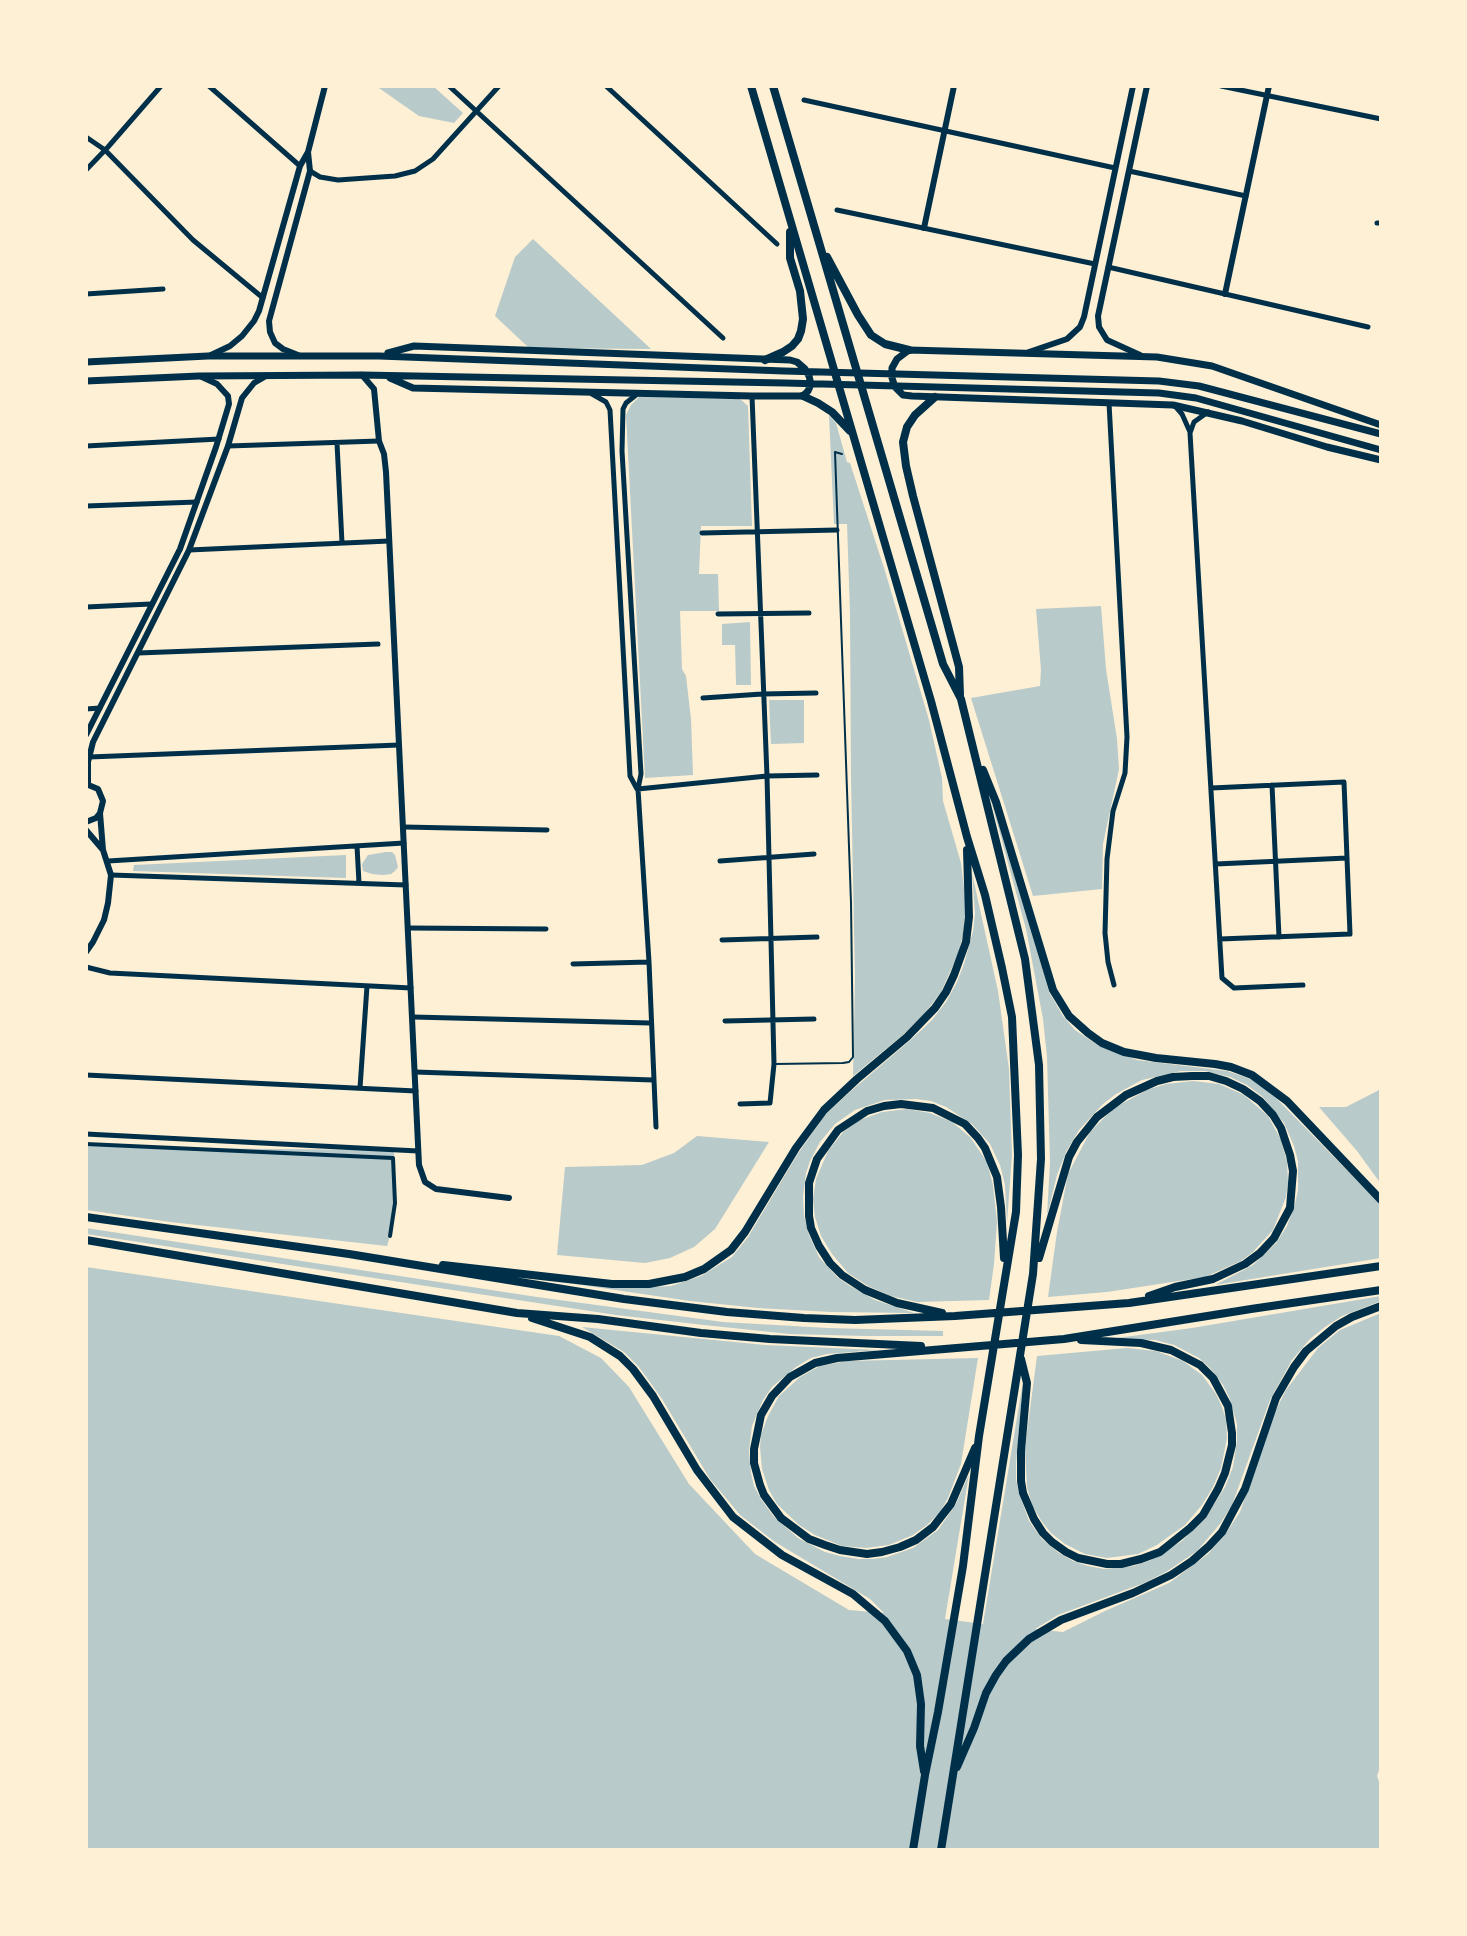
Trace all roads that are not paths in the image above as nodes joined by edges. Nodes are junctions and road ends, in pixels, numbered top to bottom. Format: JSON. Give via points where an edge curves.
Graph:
{"nodes":[{"id":1,"x":161,"y":86,"type":"edge"},
{"id":2,"x":209,"y":86,"type":"edge"},
{"id":3,"x":325,"y":86,"type":"edge"},
{"id":4,"x":449,"y":86,"type":"edge"},
{"id":5,"x":499,"y":86,"type":"edge"},
{"id":6,"x":606,"y":86,"type":"edge"},
{"id":7,"x":751,"y":86,"type":"edge"},
{"id":8,"x":773,"y":86,"type":"edge"},
{"id":9,"x":954,"y":86,"type":"edge"},
{"id":10,"x":1133,"y":86,"type":"edge"},
{"id":11,"x":1147,"y":86,"type":"edge"},
{"id":12,"x":1221,"y":86,"type":"edge"},
{"id":13,"x":1269,"y":86,"type":"edge"},
{"id":14,"x":1266,"y":96,"type":"junction"},
{"id":15,"x":804,"y":100,"type":"dead end"},
{"id":16,"x":476,"y":111,"type":"junction"},
{"id":17,"x":1381,"y":119,"type":"edge"},
{"id":18,"x":945,"y":130,"type":"junction"},
{"id":19,"x":86,"y":137,"type":"edge"},
{"id":20,"x":105,"y":150,"type":"junction"},
{"id":21,"x":308,"y":152,"type":"junction"},
{"id":22,"x":300,"y":166,"type":"junction"},
{"id":23,"x":1115,"y":168,"type":"junction"},
{"id":24,"x":86,"y":170,"type":"edge"},
{"id":25,"x":310,"y":171,"type":"junction"},
{"id":26,"x":1129,"y":171,"type":"junction"},
{"id":27,"x":1246,"y":196,"type":"junction"},
{"id":28,"x":837,"y":210,"type":"dead end"},
{"id":29,"x":790,"y":224,"type":"junction"},
{"id":30,"x":924,"y":228,"type":"junction"},
{"id":31,"x":819,"y":242,"type":"junction"},
{"id":32,"x":777,"y":244,"type":"dead end"},
{"id":33,"x":1095,"y":264,"type":"junction"},
{"id":34,"x":1108,"y":267,"type":"junction"},
{"id":35,"x":163,"y":289,"type":"dead end"},
{"id":36,"x":86,"y":294,"type":"edge"},
{"id":37,"x":1225,"y":294,"type":"junction"},
{"id":38,"x":263,"y":298,"type":"junction"},
{"id":39,"x":1368,"y":327,"type":"dead end"},
{"id":40,"x":723,"y":338,"type":"dead end"},
{"id":41,"x":909,"y":350,"type":"junction"},
{"id":42,"x":1023,"y":354,"type":"junction"},
{"id":43,"x":1140,"y":355,"type":"junction"},
{"id":44,"x":208,"y":356,"type":"junction"},
{"id":45,"x":301,"y":356,"type":"junction"},
{"id":46,"x":379,"y":356,"type":"junction"},
{"id":47,"x":765,"y":360,"type":"junction"},
{"id":48,"x":86,"y":362,"type":"edge"},
{"id":49,"x":268,"y":375,"type":"junction"},
{"id":50,"x":362,"y":375,"type":"junction"},
{"id":51,"x":199,"y":376,"type":"junction"},
{"id":52,"x":384,"y":376,"type":"junction"},
{"id":53,"x":86,"y":381,"type":"edge"},
{"id":54,"x":586,"y":391,"type":"junction"},
{"id":55,"x":639,"y":394,"type":"junction"},
{"id":56,"x":752,"y":396,"type":"junction"},
{"id":57,"x":803,"y":396,"type":"junction"},
{"id":58,"x":935,"y":397,"type":"junction"},
{"id":59,"x":1109,"y":403,"type":"junction"},
{"id":60,"x":1173,"y":405,"type":"junction"},
{"id":61,"x":1208,"y":412,"type":"junction"},
{"id":62,"x":1381,"y":425,"type":"edge"},
{"id":63,"x":851,"y":432,"type":"junction"},
{"id":64,"x":1190,"y":433,"type":"junction"},
{"id":65,"x":1381,"y":434,"type":"edge"},
{"id":66,"x":379,"y":441,"type":"junction"},
{"id":67,"x":217,"y":443,"type":"junction"},
{"id":68,"x":337,"y":443,"type":"junction"},
{"id":69,"x":86,"y":446,"type":"edge"},
{"id":70,"x":228,"y":446,"type":"junction"},
{"id":71,"x":1381,"y":450,"type":"edge"},
{"id":72,"x":842,"y":454,"type":"dead end"},
{"id":73,"x":1381,"y":460,"type":"edge"},
{"id":74,"x":198,"y":502,"type":"junction"},
{"id":75,"x":208,"y":502,"type":"junction"},
{"id":76,"x":86,"y":506,"type":"edge"},
{"id":77,"x":837,"y":530,"type":"junction"},
{"id":78,"x":757,"y":532,"type":"junction"},
{"id":79,"x":702,"y":533,"type":"dead end"},
{"id":80,"x":389,"y":541,"type":"junction"},
{"id":81,"x":342,"y":543,"type":"junction"},
{"id":82,"x":180,"y":549,"type":"junction"},
{"id":83,"x":189,"y":550,"type":"junction"},
{"id":84,"x":629,"y":576,"type":"junction"},
{"id":85,"x":619,"y":577,"type":"junction"},
{"id":86,"x":151,"y":604,"type":"junction"},
{"id":87,"x":161,"y":606,"type":"junction"},
{"id":88,"x":86,"y":607,"type":"edge"},
{"id":89,"x":760,"y":613,"type":"junction"},
{"id":90,"x":809,"y":613,"type":"dead end"},
{"id":91,"x":718,"y":614,"type":"dead end"},
{"id":92,"x":378,"y":644,"type":"dead end"},
{"id":93,"x":127,"y":653,"type":"junction"},
{"id":94,"x":138,"y":653,"type":"junction"},
{"id":95,"x":816,"y":693,"type":"dead end"},
{"id":96,"x":762,"y":694,"type":"junction"},
{"id":97,"x":703,"y":698,"type":"dead end"},
{"id":98,"x":961,"y":699,"type":"junction"},
{"id":99,"x":100,"y":708,"type":"junction"},
{"id":100,"x":110,"y":708,"type":"junction"},
{"id":101,"x":86,"y":709,"type":"edge"},
{"id":102,"x":86,"y":735,"type":"edge"},
{"id":103,"x":399,"y":745,"type":"junction"},
{"id":104,"x":974,"y":750,"type":"junction"},
{"id":105,"x":87,"y":757,"type":"edge"},
{"id":106,"x":817,"y":775,"type":"dead end"},
{"id":107,"x":767,"y":776,"type":"junction"},
{"id":108,"x":87,"y":784,"type":"edge"},
{"id":109,"x":1272,"y":785,"type":"junction"},
{"id":110,"x":1211,"y":788,"type":"junction"},
{"id":111,"x":638,"y":789,"type":"junction"},
{"id":112,"x":100,"y":813,"type":"junction"},
{"id":113,"x":86,"y":822,"type":"edge"},
{"id":114,"x":404,"y":827,"type":"junction"},
{"id":115,"x":86,"y":830,"type":"edge"},
{"id":116,"x":547,"y":830,"type":"dead end"},
{"id":117,"x":967,"y":837,"type":"junction"},
{"id":118,"x":405,"y":843,"type":"junction"},
{"id":119,"x":357,"y":846,"type":"junction"},
{"id":120,"x":103,"y":850,"type":"junction"},
{"id":121,"x":814,"y":854,"type":"dead end"},
{"id":122,"x":769,"y":857,"type":"junction"},
{"id":123,"x":1347,"y":858,"type":"junction"},
{"id":124,"x":108,"y":861,"type":"junction"},
{"id":125,"x":720,"y":861,"type":"dead end"},
{"id":126,"x":1276,"y":861,"type":"junction"},
{"id":127,"x":1216,"y":864,"type":"junction"},
{"id":128,"x":111,"y":875,"type":"junction"},
{"id":129,"x":359,"y":883,"type":"junction"},
{"id":130,"x":406,"y":885,"type":"junction"},
{"id":131,"x":408,"y":928,"type":"junction"},
{"id":132,"x":546,"y":929,"type":"dead end"},
{"id":133,"x":817,"y":937,"type":"dead end"},
{"id":134,"x":1279,"y":937,"type":"junction"},
{"id":135,"x":771,"y":938,"type":"junction"},
{"id":136,"x":1220,"y":939,"type":"junction"},
{"id":137,"x":722,"y":940,"type":"dead end"},
{"id":138,"x":86,"y":952,"type":"edge"},
{"id":139,"x":649,"y":962,"type":"junction"},
{"id":140,"x":573,"y":964,"type":"dead end"},
{"id":141,"x":86,"y":967,"type":"edge"},
{"id":142,"x":1114,"y":985,"type":"dead end"},
{"id":143,"x":1303,"y":985,"type":"dead end"},
{"id":144,"x":367,"y":986,"type":"junction"},
{"id":145,"x":411,"y":988,"type":"junction"},
{"id":146,"x":413,"y":1017,"type":"junction"},
{"id":147,"x":814,"y":1019,"type":"dead end"},
{"id":148,"x":773,"y":1020,"type":"junction"},
{"id":149,"x":725,"y":1021,"type":"dead end"},
{"id":150,"x":650,"y":1023,"type":"junction"},
{"id":151,"x":774,"y":1064,"type":"junction"},
{"id":152,"x":415,"y":1072,"type":"junction"},
{"id":153,"x":86,"y":1075,"type":"edge"},
{"id":154,"x":653,"y":1080,"type":"junction"},
{"id":155,"x":360,"y":1088,"type":"junction"},
{"id":156,"x":416,"y":1091,"type":"junction"},
{"id":157,"x":740,"y":1104,"type":"dead end"},
{"id":158,"x":656,"y":1127,"type":"dead end"},
{"id":159,"x":86,"y":1134,"type":"edge"},
{"id":160,"x":86,"y":1144,"type":"edge"},
{"id":161,"x":418,"y":1151,"type":"junction"},
{"id":162,"x":509,"y":1198,"type":"dead end"},
{"id":163,"x":1381,"y":1200,"type":"edge"},
{"id":164,"x":86,"y":1217,"type":"edge"},
{"id":165,"x":390,"y":1236,"type":"dead end"},
{"id":166,"x":86,"y":1240,"type":"edge"},
{"id":167,"x":349,"y":1254,"type":"junction"},
{"id":168,"x":1381,"y":1266,"type":"edge"},
{"id":169,"x":1006,"y":1273,"type":"junction"},
{"id":170,"x":1033,"y":1274,"type":"junction"},
{"id":171,"x":1381,"y":1290,"type":"edge"},
{"id":172,"x":1129,"y":1303,"type":"junction"},
{"id":173,"x":1381,"y":1306,"type":"edge"},
{"id":174,"x":517,"y":1313,"type":"junction"},
{"id":175,"x":955,"y":1316,"type":"junction"},
{"id":176,"x":1064,"y":1339,"type":"junction"},
{"id":177,"x":950,"y":1348,"type":"junction"},
{"id":178,"x":1020,"y":1355,"type":"junction"},
{"id":179,"x":979,"y":1436,"type":"junction"},
{"id":180,"x":925,"y":1775,"type":"junction"},
{"id":181,"x":953,"y":1775,"type":"junction"},
{"id":182,"x":913,"y":1850,"type":"edge"},
{"id":183,"x":941,"y":1850,"type":"edge"}],
"edges":[{"from":1,"to":20,"type":"street"},
{"from":2,"to":22,"type":"street"},
{"from":3,"to":21,"type":"street"},
{"from":4,"to":16,"type":"street"},
{"from":5,"to":16,"type":"street"},
{"from":6,"to":32,"type":"street"},
{"from":7,"to":29,"type":"highway"},
{"from":8,"to":31,"type":"highway"},
{"from":9,"to":18,"type":"street"},
{"from":10,"to":23,"type":"street"},
{"from":11,"to":26,"type":"street"},
{"from":12,"to":14,"type":"street"},
{"from":13,"to":14,"type":"street"},
{"from":14,"to":17,"type":"street"},
{"from":14,"to":27,"type":"street"},
{"from":15,"to":18,"type":"street"},
{"from":16,"to":25,"type":"street","via":[[433,159],[415,171],[338,180]]},
{"from":16,"to":40,"type":"street"},
{"from":18,"to":23,"type":"street"},
{"from":18,"to":30,"type":"street"},
{"from":19,"to":20,"type":"street"},
{"from":20,"to":24,"type":"street"},
{"from":20,"to":38,"type":"street","via":[[176,224]]},
{"from":21,"to":22,"type":"street"},
{"from":21,"to":25,"type":"street"},
{"from":22,"to":25,"type":"street"},
{"from":22,"to":38,"type":"street"},
{"from":23,"to":26,"type":"street"},
{"from":23,"to":33,"type":"street"},
{"from":25,"to":45,"type":"street","via":[[269,321],[275,343]]},
{"from":26,"to":27,"type":"street"},
{"from":26,"to":34,"type":"street"},
{"from":27,"to":37,"type":"street"},
{"from":28,"to":30,"type":"street"},
{"from":29,"to":47,"type":"highway","via":[[801,331],[792,346]]},
{"from":29,"to":63,"type":"highway"},
{"from":30,"to":33,"type":"street"},
{"from":31,"to":41,"type":"highway","via":[[871,335]]},
{"from":31,"to":98,"type":"highway","via":[[943,664]]},
{"from":33,"to":34,"type":"street"},
{"from":33,"to":42,"type":"street","via":[[1080,327],[1061,342]]},
{"from":34,"to":37,"type":"street"},
{"from":34,"to":43,"type":"street","via":[[1099,327],[1107,340]]},
{"from":35,"to":36,"type":"street"},
{"from":37,"to":39,"type":"street"},
{"from":38,"to":44,"type":"street","via":[[248,330]]},
{"from":41,"to":42,"type":"main road"},
{"from":41,"to":58,"type":"main road","via":[[892,368],[895,387],[903,395]]},
{"from":42,"to":43,"type":"main road"},
{"from":43,"to":62,"type":"main road","via":[[1212,366]]},
{"from":44,"to":45,"type":"main road"},
{"from":44,"to":48,"type":"main road"},
{"from":45,"to":46,"type":"main road"},
{"from":46,"to":47,"type":"main road","via":[[414,346]]},
{"from":46,"to":65,"type":"main road","via":[[1179,383]]},
{"from":47,"to":57,"type":"main road","via":[[790,360],[805,369],[811,384]]},
{"from":49,"to":50,"type":"main road"},
{"from":49,"to":51,"type":"main road"},
{"from":49,"to":70,"type":"street","via":[[242,398]]},
{"from":50,"to":52,"type":"main road"},
{"from":50,"to":66,"type":"street","via":[[374,389]]},
{"from":51,"to":53,"type":"main road"},
{"from":51,"to":67,"type":"street","via":[[228,396]]},
{"from":52,"to":54,"type":"main road","via":[[413,388]]},
{"from":52,"to":71,"type":"main road","via":[[1178,394]]},
{"from":54,"to":55,"type":"main road"},
{"from":54,"to":85,"type":"street","via":[[610,410]]},
{"from":55,"to":56,"type":"main road"},
{"from":55,"to":84,"type":"street","via":[[623,409]]},
{"from":56,"to":57,"type":"main road"},
{"from":56,"to":78,"type":"street"},
{"from":57,"to":63,"type":"highway","via":[[832,412]]},
{"from":58,"to":59,"type":"main road"},
{"from":58,"to":98,"type":"highway","via":[[915,415],[903,442],[959,667]]},
{"from":59,"to":60,"type":"main road"},
{"from":59,"to":142,"type":"street","via":[[1127,737],[1125,773],[1107,850],[1105,933]]},
{"from":60,"to":61,"type":"main road"},
{"from":60,"to":64,"type":"street"},
{"from":61,"to":64,"type":"street","via":[[1194,422]]},
{"from":61,"to":73,"type":"main road"},
{"from":63,"to":117,"type":"highway"},
{"from":64,"to":110,"type":"street"},
{"from":66,"to":68,"type":"street"},
{"from":66,"to":80,"type":"street"},
{"from":67,"to":69,"type":"street"},
{"from":67,"to":70,"type":"street"},
{"from":67,"to":74,"type":"street"},
{"from":68,"to":70,"type":"street"},
{"from":68,"to":81,"type":"street"},
{"from":70,"to":75,"type":"street"},
{"from":72,"to":77,"type":"lane","via":[[835,452]]},
{"from":74,"to":75,"type":"street"},
{"from":74,"to":76,"type":"street"},
{"from":74,"to":82,"type":"street"},
{"from":75,"to":83,"type":"street"},
{"from":77,"to":78,"type":"street"},
{"from":77,"to":151,"type":"lane","via":[[853,1057],[843,1063]]},
{"from":78,"to":79,"type":"street"},
{"from":78,"to":89,"type":"street"},
{"from":80,"to":81,"type":"street"},
{"from":80,"to":103,"type":"street"},
{"from":81,"to":83,"type":"street"},
{"from":82,"to":83,"type":"street"},
{"from":82,"to":86,"type":"street"},
{"from":83,"to":87,"type":"street"},
{"from":84,"to":85,"type":"street"},
{"from":84,"to":111,"type":"street"},
{"from":85,"to":111,"type":"street","via":[[630,776]]},
{"from":86,"to":87,"type":"street"},
{"from":86,"to":88,"type":"street"},
{"from":86,"to":93,"type":"street"},
{"from":87,"to":94,"type":"street"},
{"from":89,"to":90,"type":"street"},
{"from":89,"to":91,"type":"street"},
{"from":89,"to":96,"type":"street"},
{"from":92,"to":94,"type":"street"},
{"from":93,"to":94,"type":"street"},
{"from":93,"to":99,"type":"street"},
{"from":94,"to":100,"type":"street"},
{"from":95,"to":96,"type":"street"},
{"from":96,"to":97,"type":"street"},
{"from":96,"to":107,"type":"street"},
{"from":98,"to":104,"type":"highway"},
{"from":99,"to":100,"type":"street"},
{"from":99,"to":101,"type":"street"},
{"from":99,"to":102,"type":"street"},
{"from":100,"to":105,"type":"street"},
{"from":103,"to":105,"type":"street"},
{"from":103,"to":114,"type":"street"},
{"from":104,"to":163,"type":"highway","via":[[996,802],[1053,990],[1069,1016],[1102,1043],[1124,1052],[1223,1065],[1252,1075],[1287,1101]]},
{"from":104,"to":170,"type":"highway","via":[[1025,959],[1039,1065],[1041,1159]]},
{"from":105,"to":108,"type":"street"},
{"from":106,"to":107,"type":"street"},
{"from":107,"to":111,"type":"street"},
{"from":107,"to":122,"type":"street"},
{"from":108,"to":112,"type":"street","via":[[102,795]]},
{"from":109,"to":110,"type":"street"},
{"from":109,"to":123,"type":"street","via":[[1344,782]]},
{"from":109,"to":126,"type":"street"},
{"from":110,"to":127,"type":"street"},
{"from":111,"to":139,"type":"street"},
{"from":112,"to":113,"type":"street"},
{"from":112,"to":120,"type":"street"},
{"from":114,"to":116,"type":"street"},
{"from":114,"to":118,"type":"street"},
{"from":115,"to":120,"type":"street"},
{"from":117,"to":167,"type":"highway","via":[[969,917],[962,954],[946,992],[907,1037],[824,1110],[745,1232],[704,1269],[668,1282],[628,1284]]},
{"from":117,"to":169,"type":"highway","via":[[1012,1017],[1018,1168]]},
{"from":118,"to":119,"type":"street"},
{"from":118,"to":130,"type":"street"},
{"from":119,"to":124,"type":"street"},
{"from":119,"to":129,"type":"street"},
{"from":120,"to":124,"type":"street"},
{"from":121,"to":122,"type":"street"},
{"from":122,"to":125,"type":"street"},
{"from":122,"to":135,"type":"street"},
{"from":123,"to":126,"type":"street"},
{"from":123,"to":134,"type":"street","via":[[1350,934]]},
{"from":124,"to":128,"type":"street"},
{"from":126,"to":127,"type":"street"},
{"from":126,"to":134,"type":"street"},
{"from":127,"to":136,"type":"street"},
{"from":128,"to":129,"type":"street"},
{"from":128,"to":138,"type":"street","via":[[104,920]]},
{"from":129,"to":130,"type":"street"},
{"from":130,"to":131,"type":"street"},
{"from":131,"to":132,"type":"street"},
{"from":131,"to":145,"type":"street"},
{"from":133,"to":135,"type":"street"},
{"from":134,"to":136,"type":"street"},
{"from":135,"to":137,"type":"street"},
{"from":135,"to":148,"type":"street"},
{"from":136,"to":143,"type":"street","via":[[1222,978],[1234,988]]},
{"from":139,"to":140,"type":"street"},
{"from":139,"to":150,"type":"street"},
{"from":141,"to":144,"type":"street","via":[[113,973]]},
{"from":144,"to":145,"type":"street"},
{"from":144,"to":155,"type":"street"},
{"from":145,"to":146,"type":"street"},
{"from":146,"to":150,"type":"street"},
{"from":146,"to":152,"type":"street"},
{"from":147,"to":148,"type":"street"},
{"from":148,"to":149,"type":"street"},
{"from":148,"to":151,"type":"street"},
{"from":150,"to":154,"type":"street"},
{"from":151,"to":157,"type":"street","via":[[770,1103]]},
{"from":152,"to":154,"type":"street"},
{"from":152,"to":156,"type":"street"},
{"from":153,"to":155,"type":"street"},
{"from":154,"to":158,"type":"street"},
{"from":155,"to":156,"type":"street"},
{"from":156,"to":161,"type":"street"},
{"from":159,"to":161,"type":"street"},
{"from":160,"to":165,"type":"street","via":[[393,1158]]},
{"from":161,"to":162,"type":"street","via":[[421,1175],[430,1186]]},
{"from":164,"to":167,"type":"highway"},
{"from":166,"to":174,"type":"highway"},
{"from":167,"to":175,"type":"highway","via":[[727,1312],[855,1320]]},
{"from":168,"to":172,"type":"highway"},
{"from":169,"to":175,"type":"highway","via":[[997,1177],[985,1148],[965,1124],[933,1108],[901,1104],[867,1111],[838,1130],[817,1159],[809,1183],[809,1216],[824,1255],[842,1275],[874,1295]]},
{"from":169,"to":179,"type":"highway"},
{"from":170,"to":172,"type":"highway","via":[[1069,1157],[1085,1130],[1111,1105],[1143,1086],[1173,1077],[1209,1076],[1243,1089],[1273,1115],[1286,1139],[1293,1186],[1281,1227],[1260,1253],[1231,1272]]},
{"from":170,"to":178,"type":"highway"},
{"from":171,"to":176,"type":"highway"},
{"from":172,"to":175,"type":"highway"},
{"from":173,"to":181,"type":"highway","via":[[1336,1326],[1294,1367],[1276,1398],[1245,1489],[1209,1546],[1161,1580],[1046,1628],[1006,1661],[986,1693]]},
{"from":174,"to":177,"type":"highway","via":[[770,1339]]},
{"from":174,"to":180,"type":"highway","via":[[590,1337],[620,1356],[653,1396],[697,1470],[733,1517],[782,1555],[853,1594],[885,1621],[917,1675]]},
{"from":176,"to":177,"type":"highway"},
{"from":176,"to":178,"type":"highway","via":[[1171,1350],[1200,1365],[1228,1406],[1232,1445],[1218,1489],[1203,1515],[1160,1552],[1107,1564],[1078,1558],[1043,1533],[1028,1508],[1021,1481],[1027,1383]]},
{"from":177,"to":179,"type":"highway","via":[[837,1358],[790,1377],[772,1396],[757,1428],[754,1463],[760,1485],[781,1518],[809,1539],[840,1550],[882,1552],[916,1540],[941,1518]]},
{"from":178,"to":181,"type":"highway"},
{"from":179,"to":180,"type":"highway","via":[[963,1566]]},
{"from":180,"to":182,"type":"highway"},
{"from":181,"to":183,"type":"highway"}]}
